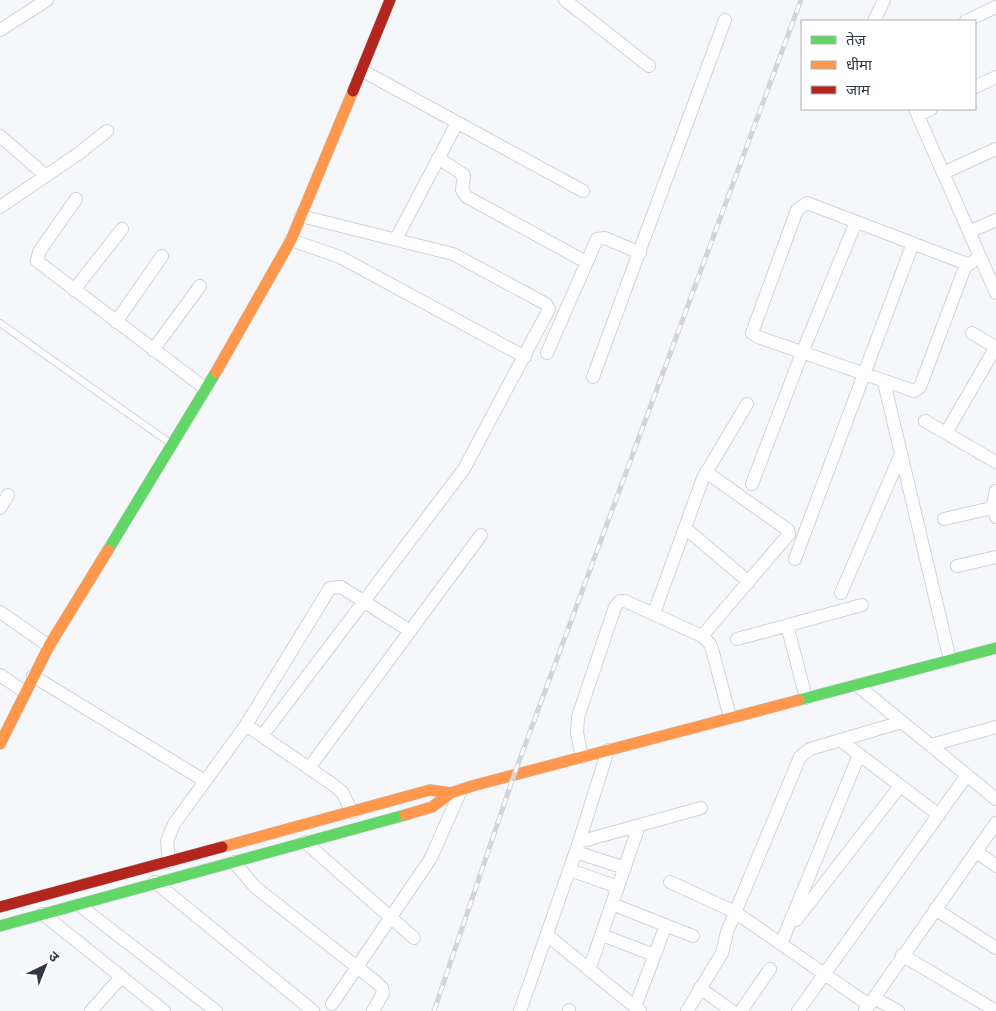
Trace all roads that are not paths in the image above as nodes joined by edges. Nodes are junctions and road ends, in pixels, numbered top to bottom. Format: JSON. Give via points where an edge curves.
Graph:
{"nodes":[{"id":1,"x":47,"y":0,"type":"edge"},
{"id":2,"x":390,"y":0,"type":"edge"},
{"id":3,"x":565,"y":0,"type":"edge"},
{"id":4,"x":884,"y":0,"type":"edge"},
{"id":5,"x":996,"y":7,"type":"edge"},
{"id":6,"x":726,"y":20,"type":"dead end"},
{"id":7,"x":874,"y":20,"type":"edge"},
{"id":8,"x":968,"y":20,"type":"edge"},
{"id":9,"x":0,"y":30,"type":"edge"},
{"id":10,"x":649,"y":66,"type":"dead end"},
{"id":11,"x":361,"y":70,"type":"junction"},
{"id":12,"x":996,"y":77,"type":"edge"},
{"id":13,"x":976,"y":87,"type":"edge"},
{"id":14,"x":917,"y":112,"type":"edge"},
{"id":15,"x":457,"y":123,"type":"junction"},
{"id":16,"x":107,"y":131,"type":"dead end"},
{"id":17,"x":0,"y":136,"type":"edge"},
{"id":18,"x":996,"y":149,"type":"edge"},
{"id":19,"x":438,"y":158,"type":"junction"},
{"id":20,"x":943,"y":173,"type":"junction"},
{"id":21,"x":45,"y":175,"type":"junction"},
{"id":22,"x":583,"y":191,"type":"dead end"},
{"id":23,"x":76,"y":199,"type":"dead end"},
{"id":24,"x":0,"y":207,"type":"edge"},
{"id":25,"x":301,"y":216,"type":"junction"},
{"id":26,"x":996,"y":220,"type":"edge"},
{"id":27,"x":856,"y":222,"type":"junction"},
{"id":28,"x":122,"y":229,"type":"dead end"},
{"id":29,"x":969,"y":232,"type":"junction"},
{"id":30,"x":396,"y":239,"type":"junction"},
{"id":31,"x":291,"y":240,"type":"junction"},
{"id":32,"x":913,"y":243,"type":"junction"},
{"id":33,"x":640,"y":253,"type":"junction"},
{"id":34,"x":162,"y":256,"type":"dead end"},
{"id":35,"x":980,"y":257,"type":"junction"},
{"id":36,"x":586,"y":262,"type":"junction"},
{"id":37,"x":967,"y":264,"type":"junction"},
{"id":38,"x":200,"y":286,"type":"dead end"},
{"id":39,"x":74,"y":290,"type":"junction"},
{"id":40,"x":996,"y":292,"type":"edge"},
{"id":41,"x":116,"y":322,"type":"junction"},
{"id":42,"x":0,"y":323,"type":"edge"},
{"id":43,"x":972,"y":333,"type":"dead end"},
{"id":44,"x":153,"y":350,"type":"junction"},
{"id":45,"x":547,"y":353,"type":"dead end"},
{"id":46,"x":802,"y":353,"type":"junction"},
{"id":47,"x":525,"y":357,"type":"junction"},
{"id":48,"x":862,"y":374,"type":"junction"},
{"id":49,"x":593,"y":377,"type":"dead end"},
{"id":50,"x":884,"y":382,"type":"junction"},
{"id":51,"x":206,"y":389,"type":"junction"},
{"id":52,"x":747,"y":404,"type":"dead end"},
{"id":53,"x":925,"y":421,"type":"dead end"},
{"id":54,"x":946,"y":433,"type":"junction"},
{"id":55,"x":172,"y":445,"type":"junction"},
{"id":56,"x":901,"y":454,"type":"junction"},
{"id":57,"x":996,"y":462,"type":"edge"},
{"id":58,"x":706,"y":472,"type":"junction"},
{"id":59,"x":752,"y":484,"type":"dead end"},
{"id":60,"x":996,"y":491,"type":"edge"},
{"id":61,"x":8,"y":495,"type":"dead end"},
{"id":62,"x":0,"y":508,"type":"edge"},
{"id":63,"x":995,"y":510,"type":"edge"},
{"id":64,"x":944,"y":519,"type":"dead end"},
{"id":65,"x":685,"y":528,"type":"junction"},
{"id":66,"x":481,"y":535,"type":"dead end"},
{"id":67,"x":996,"y":557,"type":"edge"},
{"id":68,"x":795,"y":558,"type":"dead end"},
{"id":69,"x":957,"y":566,"type":"dead end"},
{"id":70,"x":749,"y":582,"type":"junction"},
{"id":71,"x":841,"y":593,"type":"dead end"},
{"id":72,"x":364,"y":601,"type":"junction"},
{"id":73,"x":862,"y":605,"type":"dead end"},
{"id":74,"x":0,"y":612,"type":"edge"},
{"id":75,"x":654,"y":613,"type":"junction"},
{"id":76,"x":787,"y":625,"type":"junction"},
{"id":77,"x":410,"y":631,"type":"junction"},
{"id":78,"x":702,"y":636,"type":"junction"},
{"id":79,"x":737,"y":638,"type":"dead end"},
{"id":80,"x":49,"y":646,"type":"junction"},
{"id":81,"x":996,"y":648,"type":"edge"},
{"id":82,"x":950,"y":660,"type":"junction"},
{"id":83,"x":0,"y":675,"type":"edge"},
{"id":84,"x":33,"y":676,"type":"junction"},
{"id":85,"x":857,"y":685,"type":"junction"},
{"id":86,"x":25,"y":692,"type":"junction"},
{"id":87,"x":806,"y":698,"type":"junction"},
{"id":88,"x":730,"y":717,"type":"junction"},
{"id":89,"x":902,"y":722,"type":"junction"},
{"id":90,"x":246,"y":725,"type":"junction"},
{"id":91,"x":996,"y":727,"type":"edge"},
{"id":92,"x":262,"y":736,"type":"junction"},
{"id":93,"x":840,"y":740,"type":"junction"},
{"id":94,"x":0,"y":744,"type":"edge"},
{"id":95,"x":931,"y":745,"type":"junction"},
{"id":96,"x":608,"y":750,"type":"junction"},
{"id":97,"x":860,"y":755,"type":"junction"},
{"id":98,"x":582,"y":757,"type":"junction"},
{"id":99,"x":309,"y":768,"type":"junction"},
{"id":100,"x":967,"y":775,"type":"junction"},
{"id":101,"x":205,"y":781,"type":"junction"},
{"id":102,"x":900,"y":786,"type":"junction"},
{"id":103,"x":456,"y":792,"type":"junction"},
{"id":104,"x":996,"y":799,"type":"edge"},
{"id":105,"x":701,"y":808,"type":"dead end"},
{"id":106,"x":352,"y":812,"type":"junction"},
{"id":107,"x":939,"y":815,"type":"junction"},
{"id":108,"x":996,"y":823,"type":"edge"},
{"id":109,"x":639,"y":826,"type":"junction"},
{"id":110,"x":305,"y":842,"type":"junction"},
{"id":111,"x":578,"y":847,"type":"junction"},
{"id":112,"x":976,"y":851,"type":"junction"},
{"id":113,"x":169,"y":862,"type":"junction"},
{"id":114,"x":234,"y":862,"type":"junction"},
{"id":115,"x":996,"y":866,"type":"edge"},
{"id":116,"x":151,"y":867,"type":"junction"},
{"id":117,"x":625,"y":868,"type":"junction"},
{"id":118,"x":570,"y":870,"type":"junction"},
{"id":119,"x":155,"y":882,"type":"junction"},
{"id":120,"x":670,"y":882,"type":"dead end"},
{"id":121,"x":618,"y":887,"type":"junction"},
{"id":122,"x":612,"y":904,"type":"junction"},
{"id":123,"x":79,"y":905,"type":"junction"},
{"id":124,"x":0,"y":907,"type":"edge"},
{"id":125,"x":935,"y":909,"type":"junction"},
{"id":126,"x":735,"y":912,"type":"junction"},
{"id":127,"x":43,"y":914,"type":"junction"},
{"id":128,"x":390,"y":917,"type":"junction"},
{"id":129,"x":666,"y":925,"type":"junction"},
{"id":130,"x":0,"y":926,"type":"edge"},
{"id":131,"x":547,"y":935,"type":"junction"},
{"id":132,"x":602,"y":935,"type":"junction"},
{"id":133,"x":693,"y":936,"type":"dead end"},
{"id":134,"x":414,"y":938,"type":"dead end"},
{"id":135,"x":783,"y":939,"type":"junction"},
{"id":136,"x":995,"y":946,"type":"edge"},
{"id":137,"x":654,"y":955,"type":"junction"},
{"id":138,"x":902,"y":955,"type":"junction"},
{"id":139,"x":357,"y":967,"type":"junction"},
{"id":140,"x":770,"y":969,"type":"dead end"},
{"id":141,"x":589,"y":970,"type":"junction"},
{"id":142,"x":825,"y":974,"type":"junction"},
{"id":143,"x":121,"y":977,"type":"junction"},
{"id":144,"x":700,"y":988,"type":"junction"},
{"id":145,"x":332,"y":1004,"type":"dead end"},
{"id":146,"x":869,"y":1005,"type":"edge"},
{"id":147,"x":637,"y":1009,"type":"edge"},
{"id":148,"x":91,"y":1011,"type":"edge"},
{"id":149,"x":164,"y":1011,"type":"edge"},
{"id":150,"x":216,"y":1011,"type":"edge"},
{"id":151,"x":313,"y":1011,"type":"edge"},
{"id":152,"x":374,"y":1011,"type":"edge"},
{"id":153,"x":520,"y":1011,"type":"edge"},
{"id":154,"x":687,"y":1011,"type":"edge"},
{"id":155,"x":732,"y":1011,"type":"edge"},
{"id":156,"x":741,"y":1011,"type":"edge"},
{"id":157,"x":798,"y":1011,"type":"edge"},
{"id":158,"x":898,"y":1011,"type":"edge"},
{"id":159,"x":996,"y":1011,"type":"edge"}],
"edges":[{"from":1,"to":9,"type":"street"},
{"from":2,"to":11,"type":"main road"},
{"from":3,"to":10,"type":"street"},
{"from":4,"to":7,"type":"street"},
{"from":5,"to":8,"type":"street"},
{"from":6,"to":33,"type":"street"},
{"from":11,"to":15,"type":"street"},
{"from":11,"to":25,"type":"main road"},
{"from":12,"to":13,"type":"street"},
{"from":14,"to":20,"type":"street"},
{"from":15,"to":19,"type":"street"},
{"from":15,"to":22,"type":"street"},
{"from":16,"to":21,"type":"street"},
{"from":17,"to":21,"type":"street"},
{"from":18,"to":20,"type":"street"},
{"from":19,"to":30,"type":"street"},
{"from":19,"to":36,"type":"street","via":[[464,175],[462,190],[467,197]]},
{"from":20,"to":29,"type":"street"},
{"from":21,"to":24,"type":"street"},
{"from":23,"to":39,"type":"street","via":[[37,257],[44,268]]},
{"from":25,"to":30,"type":"street"},
{"from":25,"to":31,"type":"main road"},
{"from":26,"to":29,"type":"street"},
{"from":27,"to":32,"type":"street"},
{"from":27,"to":46,"type":"street"},
{"from":27,"to":46,"type":"street","via":[[806,203],[797,210],[752,333]]},
{"from":28,"to":39,"type":"street"},
{"from":29,"to":35,"type":"street"},
{"from":30,"to":47,"type":"street","via":[[453,254],[546,304],[549,312]]},
{"from":31,"to":47,"type":"street","via":[[340,257]]},
{"from":31,"to":51,"type":"main road"},
{"from":32,"to":37,"type":"street"},
{"from":32,"to":48,"type":"street"},
{"from":33,"to":36,"type":"street","via":[[600,238],[594,242]]},
{"from":33,"to":49,"type":"street"},
{"from":34,"to":41,"type":"street"},
{"from":35,"to":37,"type":"street"},
{"from":35,"to":40,"type":"street"},
{"from":36,"to":45,"type":"street"},
{"from":37,"to":50,"type":"street","via":[[920,387],[910,391]]},
{"from":38,"to":44,"type":"street"},
{"from":39,"to":41,"type":"street"},
{"from":41,"to":44,"type":"street"},
{"from":42,"to":55,"type":"lane"},
{"from":43,"to":54,"type":"street","via":[[994,350]]},
{"from":44,"to":51,"type":"street"},
{"from":46,"to":48,"type":"street"},
{"from":46,"to":59,"type":"street"},
{"from":47,"to":72,"type":"street","via":[[464,469]]},
{"from":48,"to":50,"type":"street"},
{"from":48,"to":68,"type":"street"},
{"from":50,"to":56,"type":"street"},
{"from":51,"to":55,"type":"main road"},
{"from":52,"to":58,"type":"street"},
{"from":53,"to":54,"type":"street"},
{"from":54,"to":57,"type":"street"},
{"from":55,"to":80,"type":"main road"},
{"from":56,"to":71,"type":"street"},
{"from":56,"to":82,"type":"street"},
{"from":58,"to":65,"type":"street"},
{"from":58,"to":70,"type":"street","via":[[788,530],[787,538]]},
{"from":60,"to":63,"type":"street","via":[[993,499]]},
{"from":61,"to":62,"type":"street"},
{"from":63,"to":64,"type":"street"},
{"from":65,"to":70,"type":"street"},
{"from":65,"to":75,"type":"street"},
{"from":66,"to":77,"type":"street"},
{"from":67,"to":69,"type":"street"},
{"from":70,"to":78,"type":"street"},
{"from":72,"to":77,"type":"street"},
{"from":72,"to":90,"type":"street","via":[[341,588],[330,588],[326,592]]},
{"from":72,"to":92,"type":"street"},
{"from":73,"to":76,"type":"street"},
{"from":74,"to":80,"type":"street"},
{"from":75,"to":78,"type":"street"},
{"from":75,"to":98,"type":"street","via":[[624,601],[615,606],[578,717],[577,733]]},
{"from":76,"to":79,"type":"street"},
{"from":76,"to":87,"type":"street"},
{"from":77,"to":99,"type":"street"},
{"from":78,"to":88,"type":"street","via":[[712,649]]},
{"from":80,"to":84,"type":"main road"},
{"from":81,"to":82,"type":"main road"},
{"from":82,"to":85,"type":"main road"},
{"from":83,"to":86,"type":"street"},
{"from":84,"to":86,"type":"main road"},
{"from":84,"to":101,"type":"street"},
{"from":85,"to":87,"type":"main road"},
{"from":85,"to":89,"type":"street"},
{"from":86,"to":94,"type":"main road"},
{"from":87,"to":88,"type":"main road"},
{"from":88,"to":96,"type":"main road"},
{"from":89,"to":93,"type":"street"},
{"from":89,"to":95,"type":"street"},
{"from":90,"to":92,"type":"street"},
{"from":90,"to":101,"type":"street"},
{"from":91,"to":95,"type":"street"},
{"from":92,"to":99,"type":"street"},
{"from":93,"to":97,"type":"street"},
{"from":93,"to":126,"type":"street","via":[[810,749],[797,762]]},
{"from":95,"to":100,"type":"street"},
{"from":96,"to":98,"type":"main road"},
{"from":96,"to":111,"type":"street"},
{"from":97,"to":102,"type":"street"},
{"from":97,"to":135,"type":"street"},
{"from":98,"to":103,"type":"main road"},
{"from":99,"to":106,"type":"street","via":[[342,792]]},
{"from":100,"to":104,"type":"street"},
{"from":100,"to":107,"type":"street"},
{"from":101,"to":113,"type":"street","via":[[169,833]]},
{"from":102,"to":107,"type":"street"},
{"from":102,"to":135,"type":"street"},
{"from":103,"to":106,"type":"main road","via":[[430,790]]},
{"from":103,"to":110,"type":"main road","via":[[432,807]]},
{"from":103,"to":128,"type":"street","via":[[430,858]]},
{"from":105,"to":109,"type":"street"},
{"from":106,"to":113,"type":"main road"},
{"from":107,"to":142,"type":"street"},
{"from":108,"to":112,"type":"street"},
{"from":109,"to":111,"type":"street"},
{"from":109,"to":117,"type":"street"},
{"from":110,"to":114,"type":"main road"},
{"from":110,"to":128,"type":"street"},
{"from":111,"to":117,"type":"street"},
{"from":111,"to":118,"type":"street"},
{"from":112,"to":115,"type":"street"},
{"from":112,"to":125,"type":"street"},
{"from":113,"to":116,"type":"main road"},
{"from":114,"to":119,"type":"main road"},
{"from":114,"to":139,"type":"street","via":[[256,887]]},
{"from":116,"to":119,"type":"main road"},
{"from":116,"to":124,"type":"main road"},
{"from":117,"to":121,"type":"street"},
{"from":118,"to":121,"type":"street"},
{"from":118,"to":131,"type":"street"},
{"from":119,"to":123,"type":"main road"},
{"from":119,"to":151,"type":"street"},
{"from":120,"to":126,"type":"street"},
{"from":121,"to":122,"type":"street"},
{"from":122,"to":129,"type":"street"},
{"from":122,"to":132,"type":"street"},
{"from":123,"to":127,"type":"main road"},
{"from":123,"to":150,"type":"street"},
{"from":125,"to":136,"type":"street"},
{"from":125,"to":138,"type":"street"},
{"from":126,"to":135,"type":"street"},
{"from":126,"to":144,"type":"street","via":[[722,953]]},
{"from":127,"to":130,"type":"main road"},
{"from":127,"to":143,"type":"street"},
{"from":128,"to":134,"type":"street"},
{"from":128,"to":139,"type":"street"},
{"from":129,"to":133,"type":"street"},
{"from":129,"to":137,"type":"street"},
{"from":131,"to":141,"type":"street"},
{"from":131,"to":153,"type":"street"},
{"from":132,"to":137,"type":"street"},
{"from":132,"to":141,"type":"street"},
{"from":135,"to":142,"type":"street"},
{"from":137,"to":147,"type":"street"},
{"from":138,"to":146,"type":"street"},
{"from":138,"to":159,"type":"street"},
{"from":139,"to":145,"type":"street"},
{"from":139,"to":152,"type":"street","via":[[382,988],[381,1000]]},
{"from":140,"to":156,"type":"street"},
{"from":141,"to":147,"type":"street"},
{"from":142,"to":146,"type":"street"},
{"from":142,"to":157,"type":"street"},
{"from":143,"to":148,"type":"street"},
{"from":143,"to":149,"type":"street"},
{"from":144,"to":154,"type":"street"},
{"from":144,"to":155,"type":"street"},
{"from":146,"to":158,"type":"street"}]}
